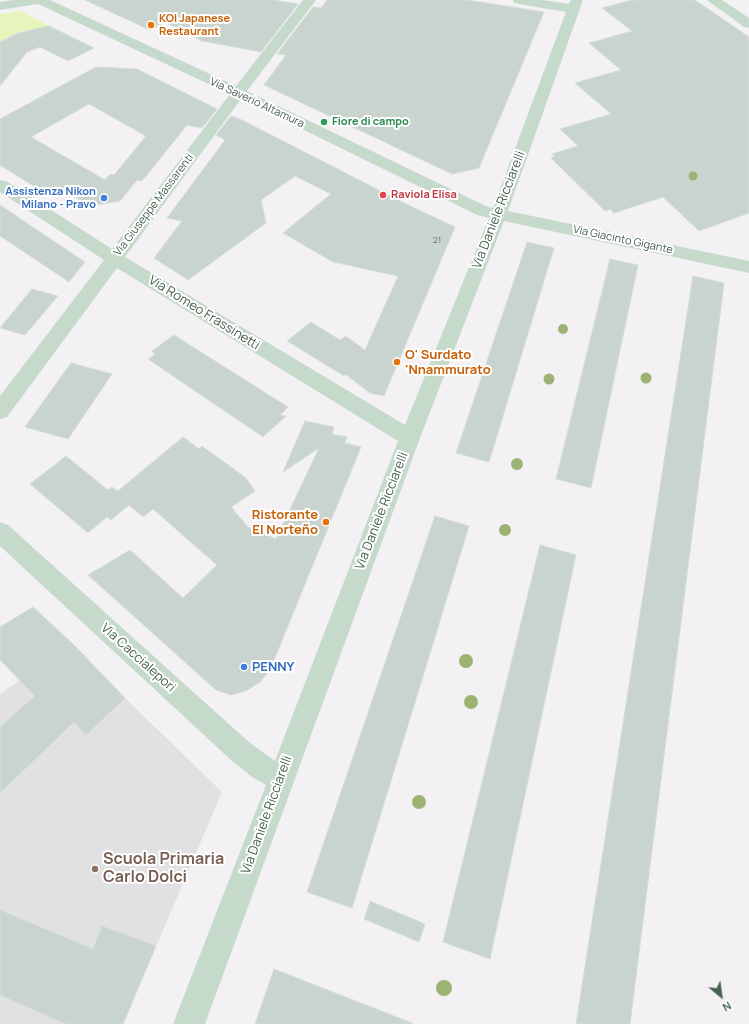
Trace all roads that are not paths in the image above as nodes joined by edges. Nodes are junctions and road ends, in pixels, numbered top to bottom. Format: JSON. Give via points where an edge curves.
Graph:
{"nodes":[{"id":1,"x":40,"y":0,"type":"edge"},
{"id":2,"x":310,"y":0,"type":"edge"},
{"id":3,"x":519,"y":0,"type":"edge"},
{"id":4,"x":713,"y":0,"type":"edge"},
{"id":5,"x":575,"y":4,"type":"edge"},
{"id":6,"x":0,"y":6,"type":"edge"},
{"id":7,"x":749,"y":24,"type":"edge"},
{"id":8,"x":239,"y":93,"type":"junction"},
{"id":9,"x":0,"y":185,"type":"edge"},
{"id":10,"x":497,"y":214,"type":"junction"},
{"id":11,"x":114,"y":258,"type":"junction"},
{"id":12,"x":749,"y":267,"type":"edge"},
{"id":13,"x":0,"y":411,"type":"edge"},
{"id":14,"x":410,"y":438,"type":"junction"},
{"id":15,"x":0,"y":532,"type":"edge"},
{"id":16,"x":281,"y":778,"type":"junction"},
{"id":17,"x":189,"y":1024,"type":"edge"}],
"edges":[{"from":1,"to":6,"type":"street"},
{"from":1,"to":8,"type":"street","name":"Via Saverio Altamura"},
{"from":2,"to":8,"type":"street","name":"Via Giuseppe Massarenti"},
{"from":3,"to":5,"type":"street"},
{"from":4,"to":7,"type":"street"},
{"from":5,"to":10,"type":"street","name":"Via Daniele Ricciarelli"},
{"from":8,"to":10,"type":"street","name":"Via Saverio Altamura","via":[[471,205]]},
{"from":8,"to":11,"type":"street","name":"Via Giuseppe Massarenti"},
{"from":9,"to":11,"type":"street","name":"Via Romeo Frassinetti"},
{"from":10,"to":12,"type":"street","name":"Via Giacinto Gigante"},
{"from":10,"to":14,"type":"street","name":"Via Daniele Ricciarelli"},
{"from":11,"to":13,"type":"street","name":"Via Giuseppe Massarenti"},
{"from":11,"to":14,"type":"street","name":"Via Romeo Frassinetti"},
{"from":14,"to":16,"type":"street","name":"Via Daniele Ricciarelli"},
{"from":15,"to":16,"type":"street","name":"Via Caccialepori","via":[[241,752],[261,768]]},
{"from":16,"to":17,"type":"street","name":"Via Daniele Ricciarelli"}]}
